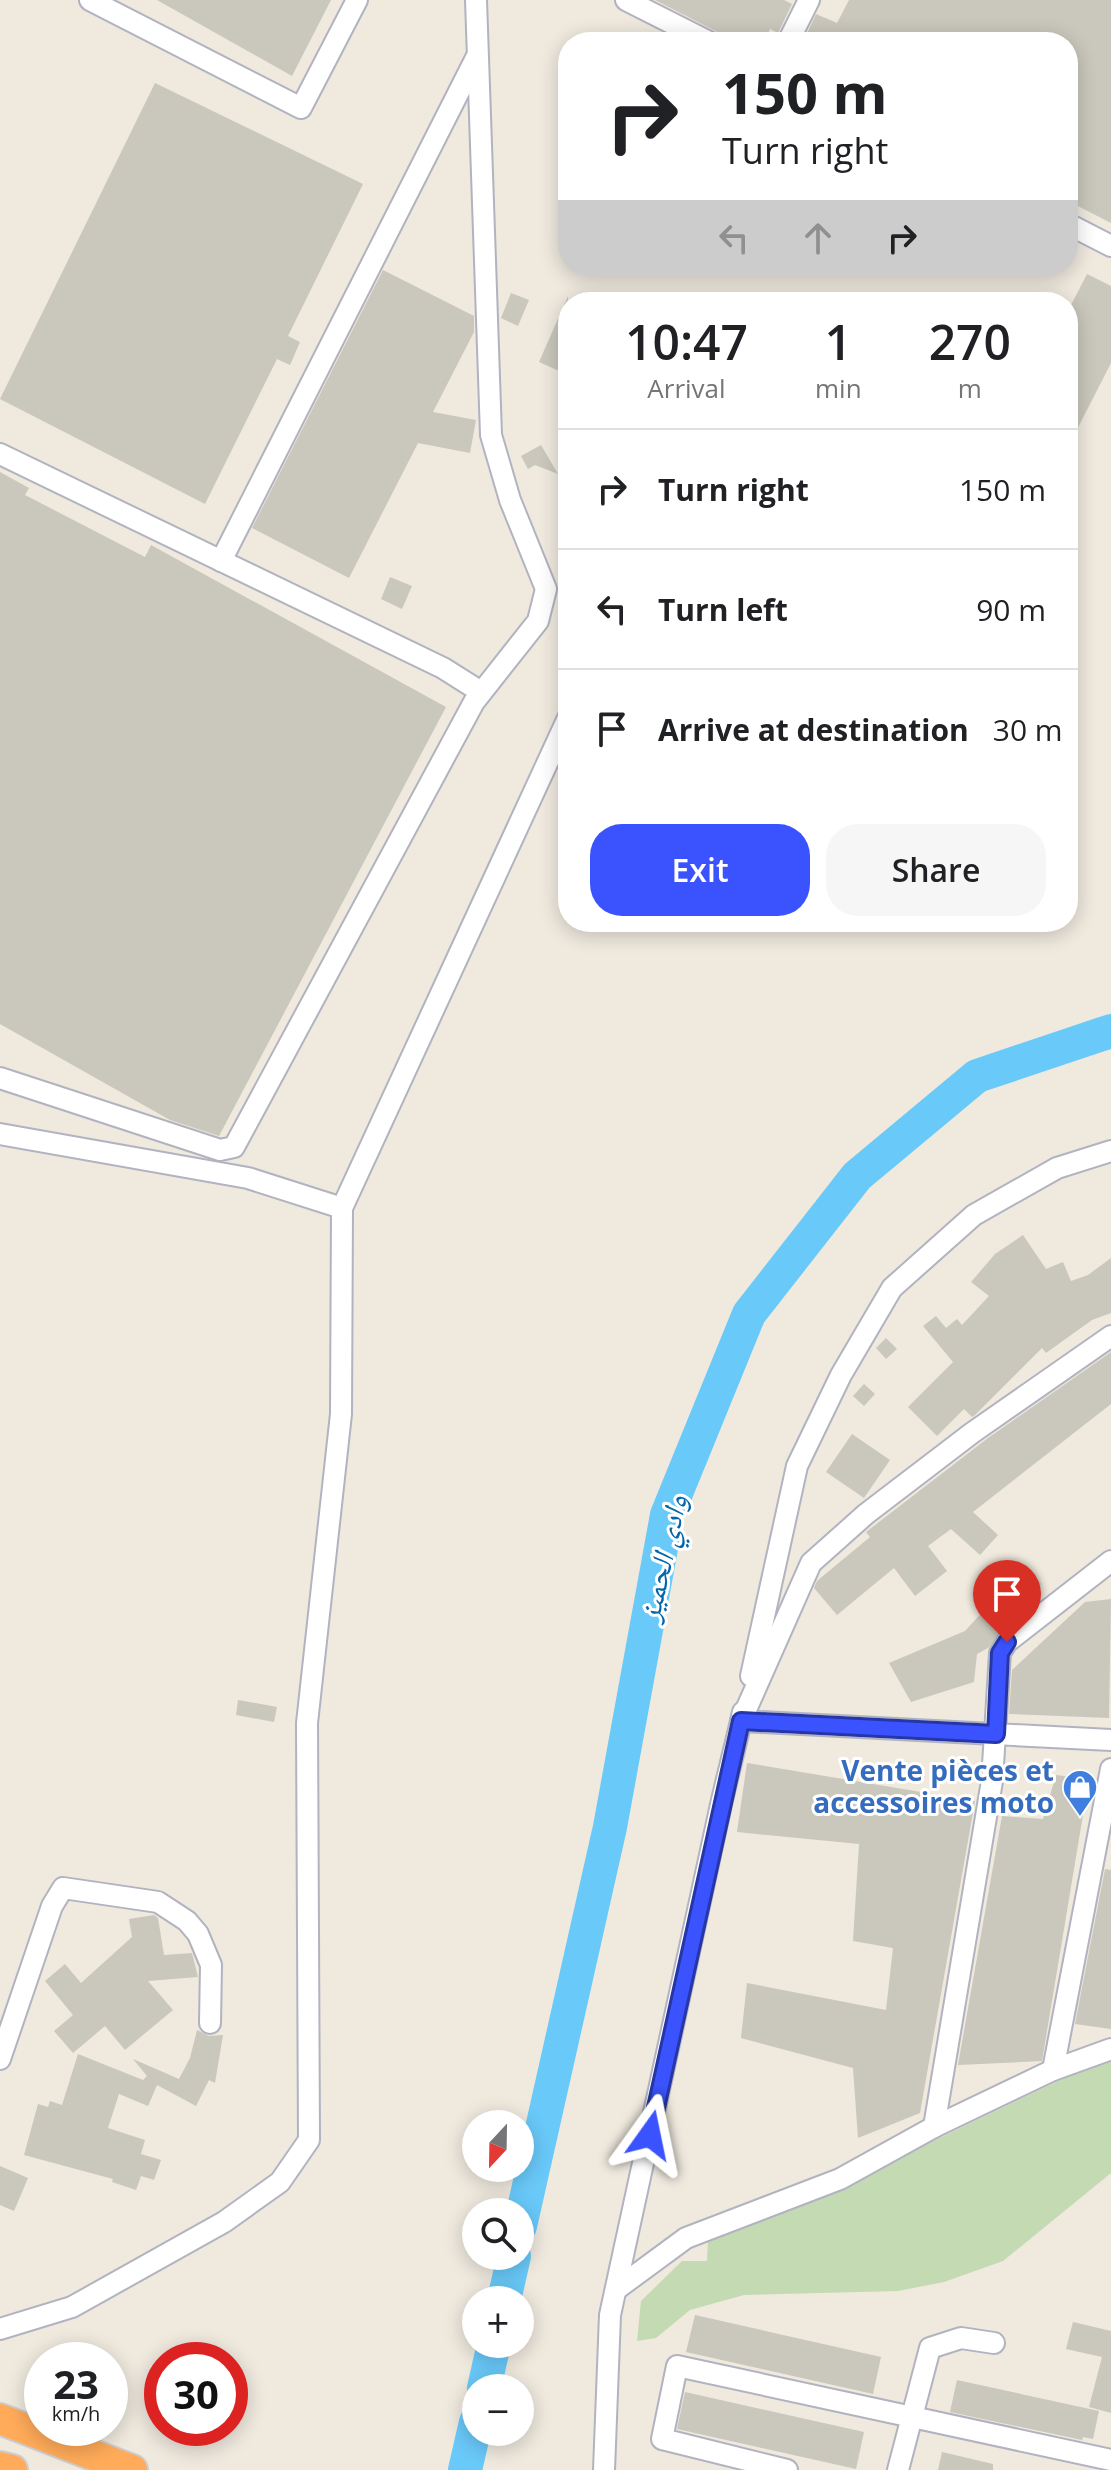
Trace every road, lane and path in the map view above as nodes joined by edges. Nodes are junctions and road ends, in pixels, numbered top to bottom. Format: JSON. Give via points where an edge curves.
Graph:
{"nodes":[{"id":1,"x":90,"y":0,"type":"edge"},
{"id":2,"x":357,"y":0,"type":"edge"},
{"id":3,"x":476,"y":0,"type":"edge"},
{"id":4,"x":809,"y":0,"type":"edge"},
{"id":5,"x":638,"y":3,"type":"edge"},
{"id":6,"x":691,"y":32,"type":"edge"},
{"id":7,"x":793,"y":32,"type":"edge"},
{"id":8,"x":478,"y":54,"type":"junction"},
{"id":9,"x":1078,"y":229,"type":"edge"},
{"id":10,"x":1111,"y":246,"type":"edge"},
{"id":11,"x":0,"y":454,"type":"edge"},
{"id":12,"x":221,"y":561,"type":"junction"},
{"id":13,"x":481,"y":692,"type":"junction"},
{"id":14,"x":558,"y":740,"type":"edge"},
{"id":15,"x":0,"y":1078,"type":"edge"},
{"id":16,"x":0,"y":1134,"type":"edge"},
{"id":17,"x":1111,"y":1151,"type":"edge"},
{"id":18,"x":342,"y":1208,"type":"junction"},
{"id":19,"x":1111,"y":1336,"type":"edge"},
{"id":20,"x":1111,"y":1561,"type":"edge"},
{"id":21,"x":741,"y":1721,"type":"junction"},
{"id":22,"x":996,"y":1734,"type":"junction"},
{"id":23,"x":1111,"y":1740,"type":"edge"},
{"id":24,"x":1111,"y":1769,"type":"edge"},
{"id":25,"x":210,"y":2023,"type":"dead end"},
{"id":26,"x":1111,"y":2049,"type":"edge"},
{"id":27,"x":0,"y":2059,"type":"edge"},
{"id":28,"x":1053,"y":2070,"type":"junction"},
{"id":29,"x":934,"y":2127,"type":"junction"},
{"id":30,"x":618,"y":2288,"type":"junction"},
{"id":31,"x":0,"y":2329,"type":"edge"},
{"id":32,"x":994,"y":2343,"type":"dead end"},
{"id":33,"x":911,"y":2416,"type":"junction"},
{"id":34,"x":0,"y":2419,"type":"edge"},
{"id":35,"x":0,"y":2441,"type":"edge"},
{"id":36,"x":1111,"y":2460,"type":"edge"},
{"id":37,"x":0,"y":2467,"type":"edge"},
{"id":38,"x":12,"y":2470,"type":"edge"},
{"id":39,"x":125,"y":2470,"type":"edge"},
{"id":40,"x":132,"y":2470,"type":"edge"},
{"id":41,"x":604,"y":2470,"type":"edge"},
{"id":42,"x":787,"y":2470,"type":"edge"},
{"id":43,"x":898,"y":2470,"type":"edge"}],
"edges":[{"from":1,"to":2,"type":"street","via":[[301,108]]},
{"from":3,"to":8,"type":"street"},
{"from":4,"to":7,"type":"street"},
{"from":5,"to":6,"type":"street"},
{"from":8,"to":12,"type":"street"},
{"from":8,"to":13,"type":"street","via":[[491,435],[546,589],[538,621]]},
{"from":9,"to":10,"type":"street"},
{"from":11,"to":12,"type":"street"},
{"from":12,"to":13,"type":"street","via":[[443,668]]},
{"from":13,"to":15,"type":"street","via":[[234,1147],[220,1150]]},
{"from":14,"to":18,"type":"street"},
{"from":16,"to":18,"type":"street","via":[[248,1178]]},
{"from":17,"to":21,"type":"street","via":[[1057,1168],[974,1215],[892,1288],[841,1375],[797,1466]]},
{"from":18,"to":31,"type":"street","via":[[341,1414],[307,1723],[309,2140],[280,2182],[224,2222],[72,2307]]},
{"from":19,"to":21,"type":"street","via":[[913,1478],[811,1563]]},
{"from":20,"to":22,"type":"street","via":[[1007,1642],[1000,1653]]},
{"from":21,"to":22,"type":"street"},
{"from":21,"to":30,"type":"street"},
{"from":22,"to":23,"type":"street"},
{"from":22,"to":29,"type":"street"},
{"from":24,"to":28,"type":"street"},
{"from":25,"to":27,"type":"street","via":[[211,1965],[187,1921],[158,1902],[63,1888],[52,1906]]},
{"from":26,"to":28,"type":"street"},
{"from":28,"to":29,"type":"street"},
{"from":29,"to":30,"type":"street","via":[[840,2179],[686,2238]]},
{"from":30,"to":41,"type":"street","via":[[610,2315]]},
{"from":32,"to":33,"type":"street","via":[[961,2338],[930,2348]]},
{"from":33,"to":36,"type":"street"},
{"from":33,"to":42,"type":"street","via":[[677,2366],[662,2439]]},
{"from":33,"to":43,"type":"street"},
{"from":34,"to":40,"type":"highway"},
{"from":35,"to":39,"type":"highway"},
{"from":37,"to":38,"type":"highway"}]}
